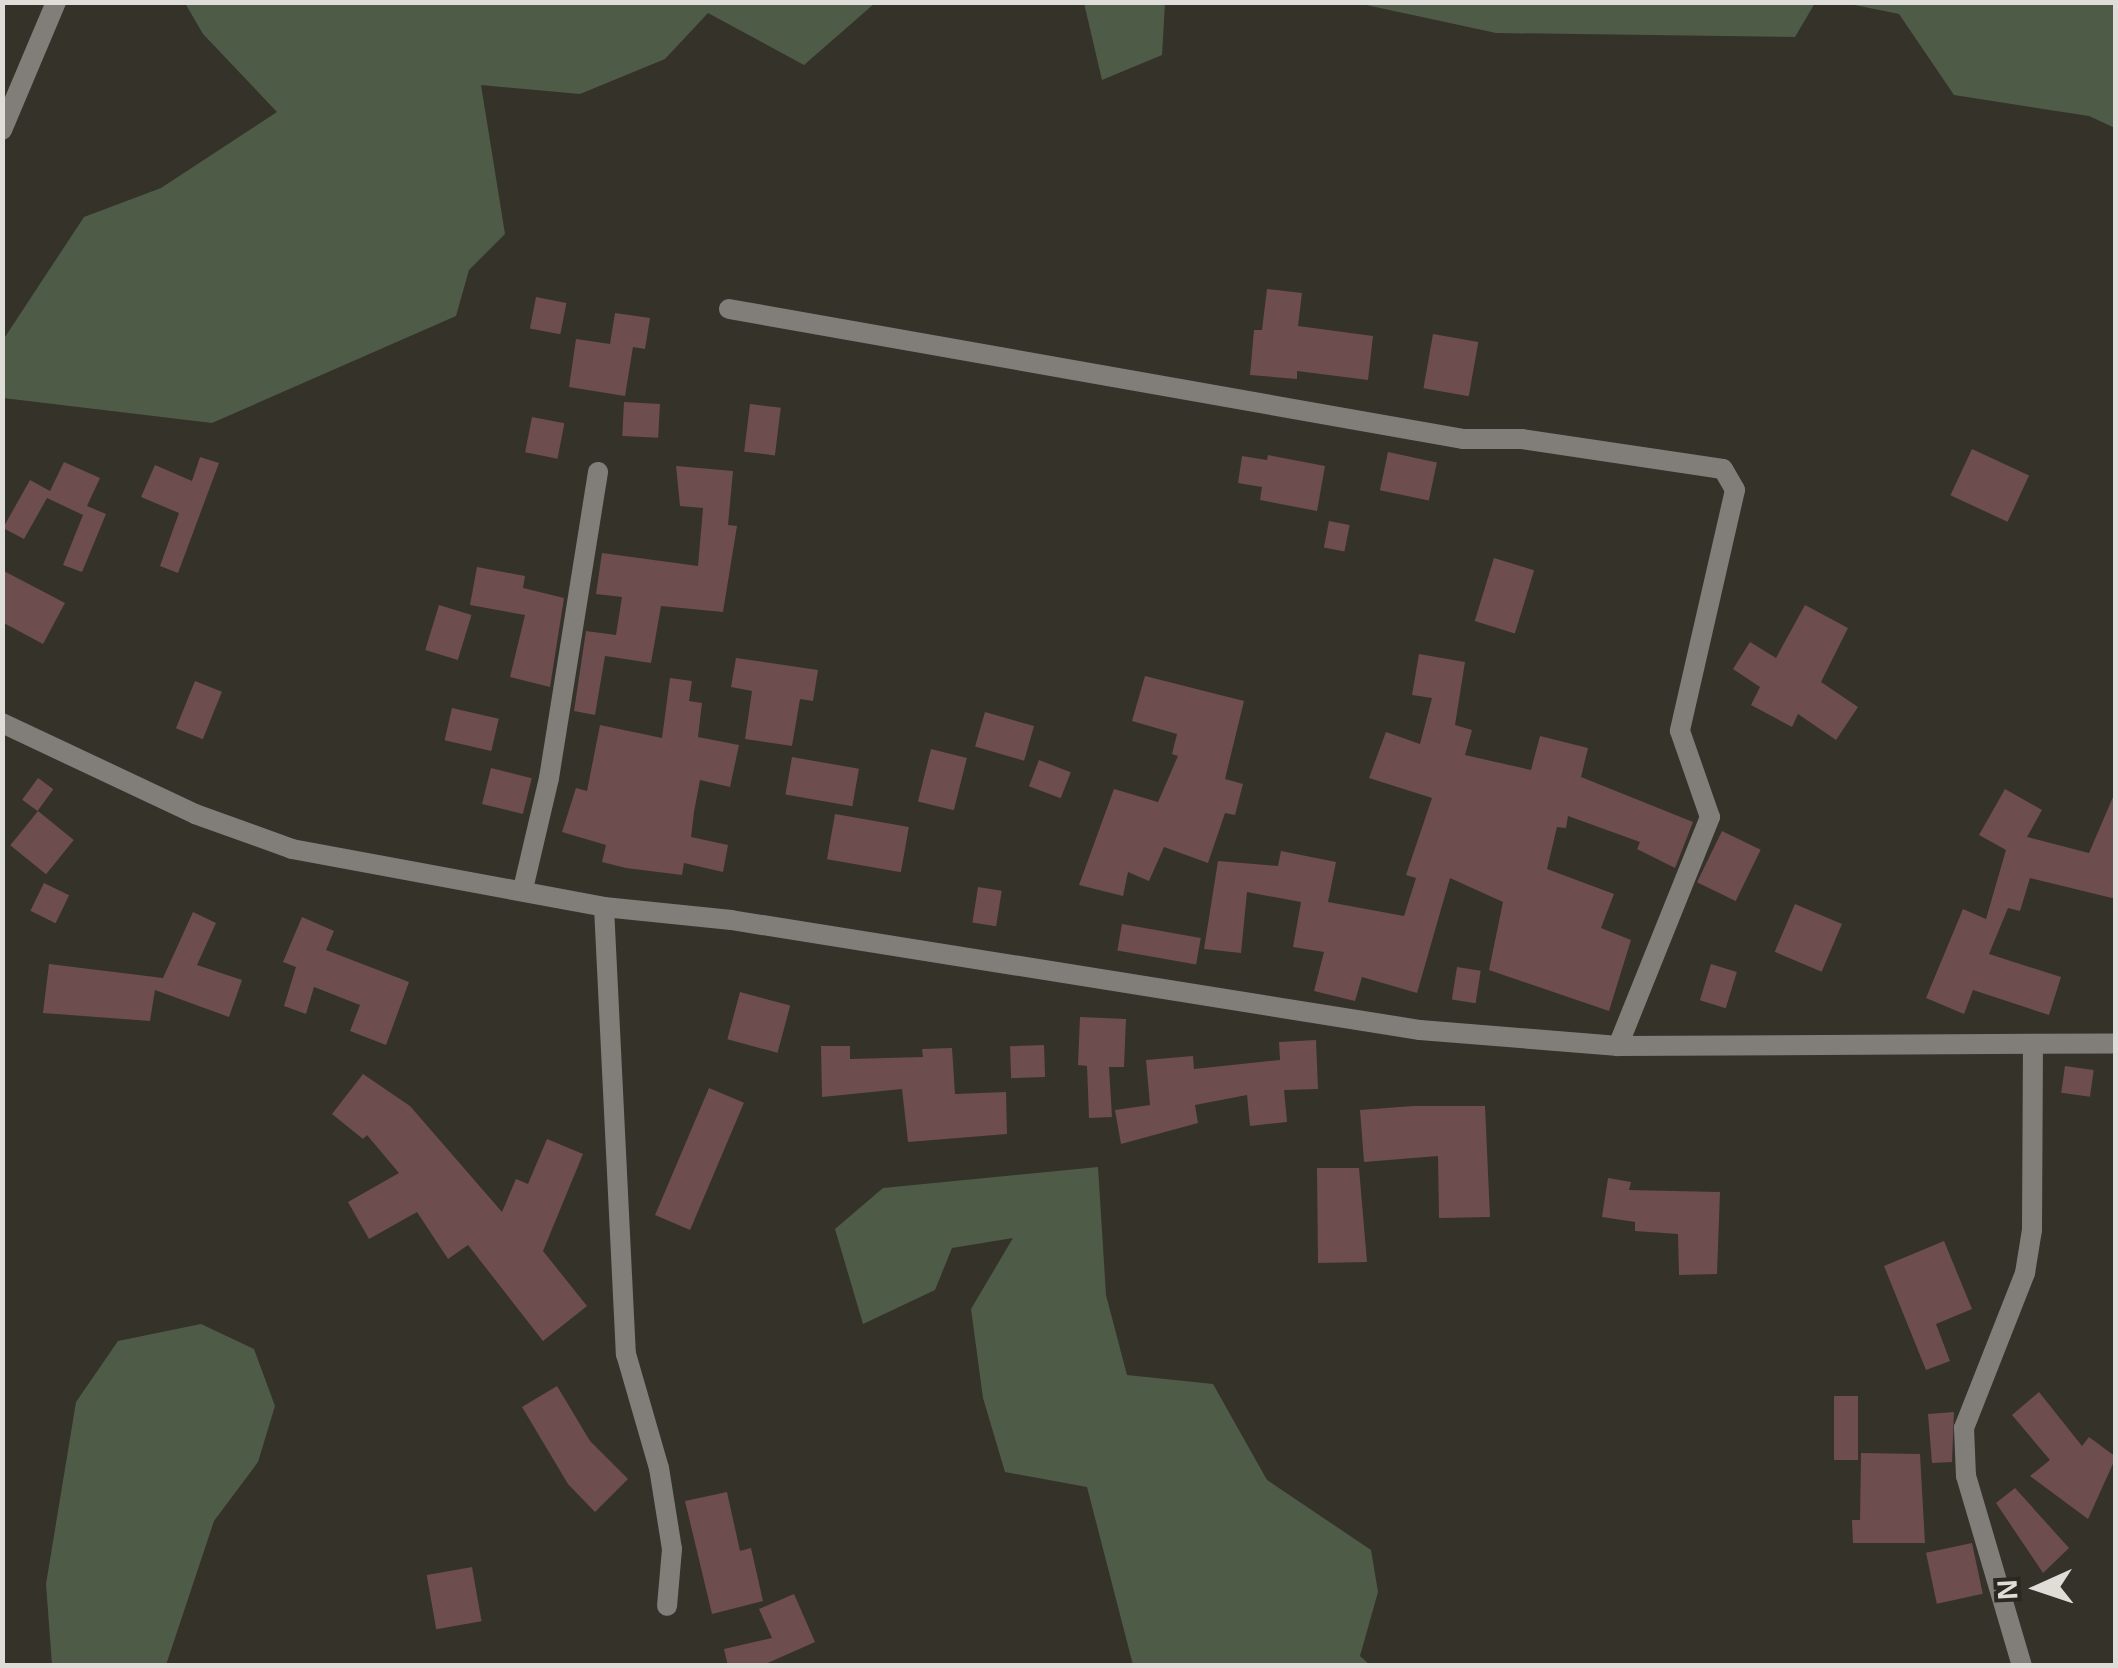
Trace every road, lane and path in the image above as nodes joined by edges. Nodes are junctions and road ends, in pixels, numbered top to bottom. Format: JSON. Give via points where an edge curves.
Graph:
{"nodes":[{"id":1,"x":56,"y":2,"type":"edge"},
{"id":2,"x":2,"y":130,"type":"edge"},
{"id":3,"x":729,"y":309,"type":"dead end"},
{"id":4,"x":598,"y":472,"type":"dead end"},
{"id":5,"x":2,"y":723,"type":"edge"},
{"id":6,"x":523,"y":888,"type":"junction"},
{"id":7,"x":604,"y":907,"type":"junction"},
{"id":8,"x":2116,"y":1043,"type":"edge"},
{"id":9,"x":1618,"y":1046,"type":"junction"},
{"id":10,"x":2034,"y":1048,"type":"junction"},
{"id":11,"x":666,"y":1606,"type":"dead end"},
{"id":12,"x":2022,"y":1666,"type":"edge"}],
"edges":[{"from":1,"to":2,"type":"street"},
{"from":3,"to":9,"type":"street","via":[[1463,439],[1522,439],[1724,469],[1734,490],[1680,730],[1710,817]]},
{"from":4,"to":6,"type":"street","via":[[549,778]]},
{"from":5,"to":6,"type":"street","via":[[195,814],[292,849]]},
{"from":6,"to":7,"type":"street"},
{"from":7,"to":9,"type":"street","via":[[731,920],[1420,1030]]},
{"from":7,"to":11,"type":"street","via":[[626,1354],[662,1484],[672,1549]]},
{"from":8,"to":10,"type":"street"},
{"from":9,"to":10,"type":"street"},
{"from":10,"to":12,"type":"street","via":[[2032,1230],[2025,1274],[1964,1428],[1966,1476]]}]}
